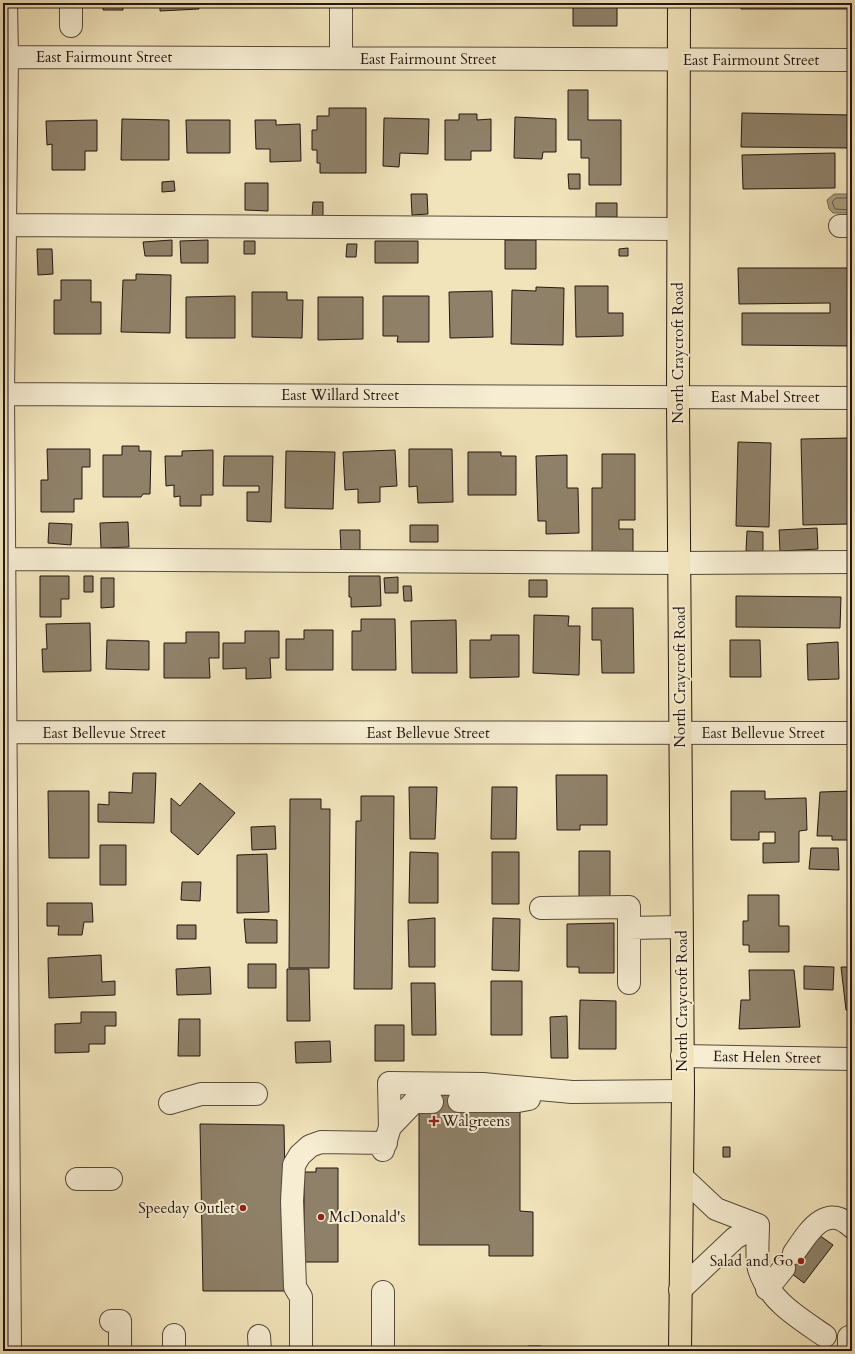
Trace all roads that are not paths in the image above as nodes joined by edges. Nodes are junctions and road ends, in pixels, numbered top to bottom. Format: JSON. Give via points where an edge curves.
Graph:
{"nodes":[{"id":1,"x":6,"y":3,"type":"edge"},
{"id":2,"x":71,"y":3,"type":"edge"},
{"id":3,"x":340,"y":3,"type":"edge"},
{"id":4,"x":679,"y":3,"type":"edge"},
{"id":5,"x":71,"y":26,"type":"dead end"},
{"id":6,"x":5,"y":57,"type":"edge"},
{"id":7,"x":341,"y":58,"type":"junction"},
{"id":8,"x":680,"y":60,"type":"junction"},
{"id":9,"x":852,"y":60,"type":"edge"},
{"id":10,"x":5,"y":225,"type":"junction"},
{"id":11,"x":677,"y":229,"type":"junction"},
{"id":12,"x":3,"y":394,"type":"edge"},
{"id":13,"x":678,"y":397,"type":"junction"},
{"id":14,"x":852,"y":398,"type":"edge"},
{"id":15,"x":5,"y":559,"type":"junction"},
{"id":16,"x":852,"y":562,"type":"edge"},
{"id":17,"x":679,"y":563,"type":"junction"},
{"id":18,"x":5,"y":732,"type":"edge"},
{"id":19,"x":681,"y":733,"type":"junction"},
{"id":20,"x":852,"y":733,"type":"edge"},
{"id":21,"x":541,"y":908,"type":"dead end"},
{"id":22,"x":681,"y":927,"type":"junction"},
{"id":23,"x":629,"y":928,"type":"junction"},
{"id":24,"x":629,"y":983,"type":"dead end"},
{"id":25,"x":682,"y":1056,"type":"junction"},
{"id":26,"x":852,"y":1059,"type":"edge"},
{"id":27,"x":683,"y":1091,"type":"junction"},
{"id":28,"x":572,"y":1092,"type":"junction"},
{"id":29,"x":256,"y":1094,"type":"dead end"},
{"id":30,"x":459,"y":1101,"type":"dead end"},
{"id":31,"x":432,"y":1102,"type":"dead end"},
{"id":32,"x":170,"y":1103,"type":"dead end"},
{"id":33,"x":386,"y":1140,"type":"junction"},
{"id":34,"x":682,"y":1177,"type":"junction"},
{"id":35,"x":77,"y":1179,"type":"dead end"},
{"id":36,"x":111,"y":1179,"type":"dead end"},
{"id":37,"x":6,"y":1206,"type":"edge"},
{"id":38,"x":758,"y":1225,"type":"junction"},
{"id":39,"x":852,"y":1227,"type":"edge"},
{"id":40,"x":767,"y":1289,"type":"junction"},
{"id":41,"x":680,"y":1290,"type":"junction"},
{"id":42,"x":383,"y":1292,"type":"dead end"},
{"id":43,"x":111,"y":1320,"type":"dead end"},
{"id":44,"x":825,"y":1336,"type":"dead end"},
{"id":45,"x":10,"y":1351,"type":"edge"},
{"id":46,"x":120,"y":1351,"type":"edge"},
{"id":47,"x":300,"y":1351,"type":"edge"},
{"id":48,"x":383,"y":1351,"type":"edge"},
{"id":49,"x":680,"y":1351,"type":"edge"}],
"edges":[{"from":1,"to":6,"type":"street"},
{"from":2,"to":5,"type":"street"},
{"from":3,"to":7,"type":"street"},
{"from":4,"to":8,"type":"main road","name":"North Craycroft Road"},
{"from":6,"to":7,"type":"street","name":"East Fairmount Street"},
{"from":6,"to":10,"type":"street"},
{"from":7,"to":8,"type":"street","name":"East Fairmount Street"},
{"from":8,"to":9,"type":"street","name":"East Fairmount Street"},
{"from":8,"to":11,"type":"main road","name":"North Craycroft Road"},
{"from":10,"to":11,"type":"street"},
{"from":10,"to":12,"type":"street"},
{"from":11,"to":13,"type":"main road","name":"North Craycroft Road"},
{"from":12,"to":13,"type":"street","name":"East Willard Street"},
{"from":12,"to":15,"type":"street"},
{"from":13,"to":14,"type":"street","name":"East Mabel Street"},
{"from":13,"to":17,"type":"main road","name":"North Craycroft Road"},
{"from":15,"to":17,"type":"street"},
{"from":15,"to":18,"type":"street"},
{"from":16,"to":17,"type":"street"},
{"from":17,"to":19,"type":"main road","name":"North Craycroft Road"},
{"from":18,"to":19,"type":"street","name":"East Bellevue Street"},
{"from":18,"to":37,"type":"street"},
{"from":19,"to":20,"type":"street","name":"East Bellevue Street"},
{"from":19,"to":22,"type":"main road","name":"North Craycroft Road"},
{"from":21,"to":23,"type":"street","via":[[629,907]]},
{"from":22,"to":23,"type":"street"},
{"from":22,"to":25,"type":"main road","name":"North Craycroft Road"},
{"from":23,"to":24,"type":"street"},
{"from":25,"to":26,"type":"street","name":"East Helen Street"},
{"from":25,"to":27,"type":"main road","name":"North Craycroft Road"},
{"from":27,"to":28,"type":"street"},
{"from":27,"to":34,"type":"main road","name":"North Craycroft Road"},
{"from":28,"to":30,"type":"street","via":[[518,1100]]},
{"from":28,"to":33,"type":"street","via":[[483,1084],[389,1083]]},
{"from":29,"to":32,"type":"street","via":[[201,1094]]},
{"from":31,"to":33,"type":"street","via":[[414,1102]]},
{"from":33,"to":47,"type":"street","via":[[321,1142],[310,1146],[294,1165],[292,1201],[295,1287],[300,1297]]},
{"from":34,"to":38,"type":"street","via":[[716,1209]]},
{"from":34,"to":41,"type":"main road","name":"North Craycroft Road"},
{"from":35,"to":36,"type":"street"},
{"from":37,"to":45,"type":"street"},
{"from":38,"to":40,"type":"street","via":[[758,1268]]},
{"from":38,"to":41,"type":"street","via":[[735,1238]]},
{"from":39,"to":40,"type":"street","via":[[847,1222],[833,1218],[821,1220],[807,1234]]},
{"from":40,"to":44,"type":"street","via":[[786,1309]]},
{"from":41,"to":49,"type":"main road","name":"North Craycroft Road"},
{"from":42,"to":48,"type":"street"},
{"from":43,"to":46,"type":"street","via":[[120,1320]]}]}
